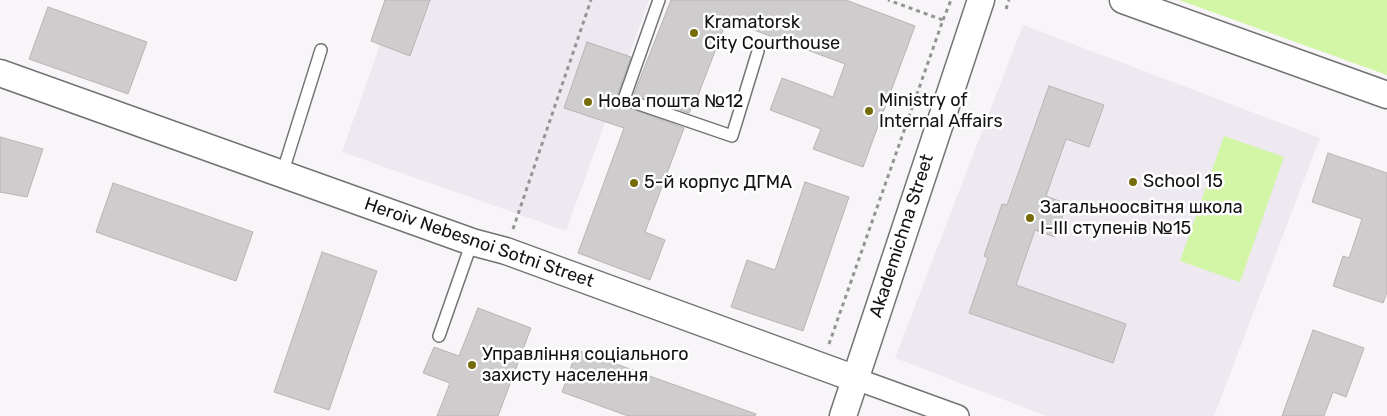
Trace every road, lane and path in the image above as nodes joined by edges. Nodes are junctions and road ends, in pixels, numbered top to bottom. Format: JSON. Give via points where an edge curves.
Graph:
{"nodes":[{"id":1,"x":591,"y":0,"type":"edge"},
{"id":2,"x":659,"y":0,"type":"edge"},
{"id":3,"x":888,"y":0,"type":"edge"},
{"id":4,"x":951,"y":0,"type":"edge"},
{"id":5,"x":981,"y":0,"type":"edge"},
{"id":6,"x":1123,"y":0,"type":"edge"},
{"id":7,"x":943,"y":20,"type":"junction"},
{"id":8,"x":321,"y":50,"type":"dead end"},
{"id":9,"x":758,"y":51,"type":"dead end"},
{"id":10,"x":0,"y":73,"type":"edge"},
{"id":11,"x":1387,"y":95,"type":"edge"},
{"id":12,"x":282,"y":174,"type":"junction"},
{"id":13,"x":472,"y":242,"type":"junction"},
{"id":14,"x":506,"y":250,"type":"junction"},
{"id":15,"x":439,"y":336,"type":"dead end"},
{"id":16,"x":821,"y":366,"type":"junction"},
{"id":17,"x":856,"y":379,"type":"junction"},
{"id":18,"x":843,"y":416,"type":"edge"},
{"id":19,"x":958,"y":416,"type":"edge"}],
"edges":[{"from":1,"to":14,"type":"path"},
{"from":2,"to":9,"type":"lane","via":[[624,99],[732,136]]},
{"from":3,"to":7,"type":"path"},
{"from":4,"to":7,"type":"path"},
{"from":5,"to":17,"type":"street","name":"Akademichna Street"},
{"from":6,"to":11,"type":"street"},
{"from":7,"to":16,"type":"path"},
{"from":8,"to":12,"type":"lane"},
{"from":10,"to":12,"type":"street","name":"Heroiv Nebesnoi Sotni Street"},
{"from":12,"to":13,"type":"street","name":"Heroiv Nebesnoi Sotni Street"},
{"from":13,"to":14,"type":"street","name":"Heroiv Nebesnoi Sotni Street"},
{"from":13,"to":15,"type":"lane"},
{"from":14,"to":16,"type":"street","name":"Heroiv Nebesnoi Sotni Street"},
{"from":16,"to":17,"type":"street","name":"Heroiv Nebesnoi Sotni Street"},
{"from":17,"to":18,"type":"street","name":"Akademichna Street"},
{"from":17,"to":19,"type":"street","name":"Heroiv Nebesnoi Sotni Street"}]}
